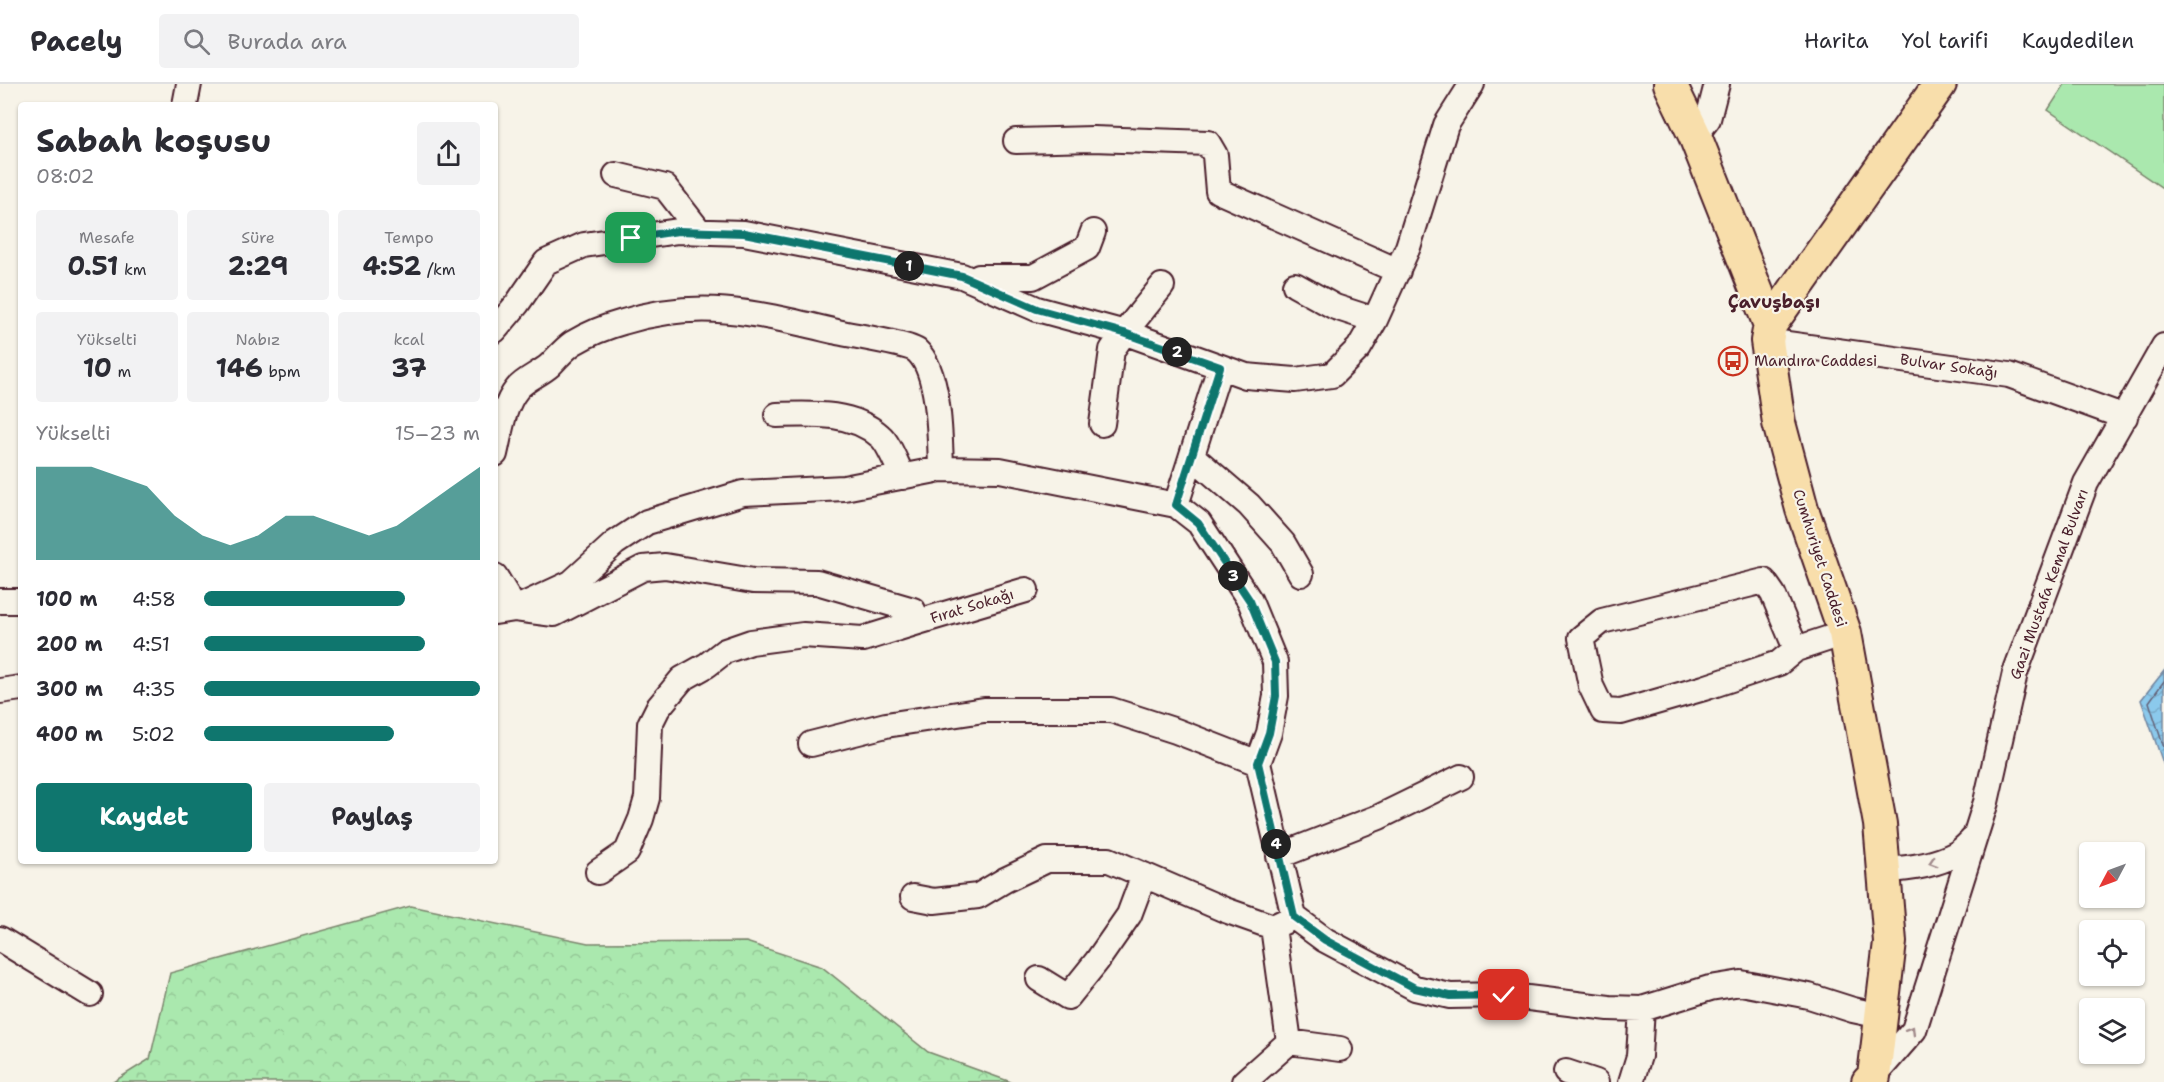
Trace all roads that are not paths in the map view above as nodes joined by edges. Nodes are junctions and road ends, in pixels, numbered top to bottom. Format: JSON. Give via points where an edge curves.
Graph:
{"nodes":[{"id":1,"x":189,"y":84,"type":"edge"},
{"id":2,"x":1472,"y":84,"type":"edge"},
{"id":3,"x":1670,"y":84,"type":"edge"},
{"id":4,"x":1717,"y":84,"type":"edge"},
{"id":5,"x":1940,"y":84,"type":"edge"},
{"id":6,"x":186,"y":102,"type":"edge"},
{"id":7,"x":1695,"y":136,"type":"junction"},
{"id":8,"x":1016,"y":141,"type":"dead end"},
{"id":9,"x":616,"y":175,"type":"dead end"},
{"id":10,"x":700,"y":232,"type":"junction"},
{"id":11,"x":1093,"y":232,"type":"dead end"},
{"id":12,"x":1398,"y":271,"type":"junction"},
{"id":13,"x":962,"y":276,"type":"junction"},
{"id":14,"x":1295,"y":285,"type":"dead end"},
{"id":15,"x":1162,"y":286,"type":"dead end"},
{"id":16,"x":1375,"y":320,"type":"junction"},
{"id":17,"x":498,"y":326,"type":"edge"},
{"id":18,"x":1124,"y":333,"type":"junction"},
{"id":19,"x":1768,"y":333,"type":"junction"},
{"id":20,"x":2164,"y":346,"type":"edge"},
{"id":21,"x":1220,"y":367,"type":"junction"},
{"id":22,"x":777,"y":416,"type":"dead end"},
{"id":23,"x":2124,"y":417,"type":"junction"},
{"id":24,"x":1102,"y":424,"type":"dead end"},
{"id":25,"x":498,"y":442,"type":"edge"},
{"id":26,"x":1192,"y":456,"type":"junction"},
{"id":27,"x":941,"y":469,"type":"junction"},
{"id":28,"x":903,"y":477,"type":"junction"},
{"id":29,"x":1176,"y":505,"type":"junction"},
{"id":30,"x":1301,"y":574,"type":"dead end"},
{"id":31,"x":498,"y":586,"type":"edge"},
{"id":32,"x":1026,"y":590,"type":"dead end"},
{"id":33,"x":18,"y":600,"type":"edge"},
{"id":34,"x":0,"y":601,"type":"edge"},
{"id":35,"x":505,"y":611,"type":"edge"},
{"id":36,"x":918,"y":622,"type":"junction"},
{"id":37,"x":1845,"y":633,"type":"junction"},
{"id":38,"x":1796,"y":649,"type":"junction"},
{"id":39,"x":18,"y":688,"type":"edge"},
{"id":40,"x":0,"y":691,"type":"edge"},
{"id":41,"x":812,"y":744,"type":"dead end"},
{"id":42,"x":1258,"y":763,"type":"junction"},
{"id":43,"x":1461,"y":777,"type":"dead end"},
{"id":44,"x":1974,"y":838,"type":"junction"},
{"id":45,"x":1279,"y":856,"type":"junction"},
{"id":46,"x":1885,"y":870,"type":"junction"},
{"id":47,"x":598,"y":872,"type":"dead end"},
{"id":48,"x":1144,"y":875,"type":"junction"},
{"id":49,"x":913,"y":897,"type":"dead end"},
{"id":50,"x":1284,"y":922,"type":"junction"},
{"id":51,"x":0,"y":939,"type":"edge"},
{"id":52,"x":1039,"y":979,"type":"dead end"},
{"id":53,"x":90,"y":994,"type":"dead end"},
{"id":54,"x":1642,"y":1009,"type":"junction"},
{"id":55,"x":1881,"y":1016,"type":"junction"},
{"id":56,"x":1289,"y":1041,"type":"junction"},
{"id":57,"x":1340,"y":1049,"type":"dead end"},
{"id":58,"x":1566,"y":1072,"type":"dead end"},
{"id":59,"x":1871,"y":1079,"type":"edge"},
{"id":60,"x":1244,"y":1082,"type":"edge"},
{"id":61,"x":1596,"y":1082,"type":"edge"},
{"id":62,"x":1631,"y":1082,"type":"edge"}],
"edges":[{"from":1,"to":6,"type":"street"},
{"from":2,"to":12,"type":"street","via":[[1446,125]]},
{"from":3,"to":7,"type":"main road","name":"Cumhuriyet Caddesi"},
{"from":4,"to":7,"type":"street","via":[[1708,118]]},
{"from":5,"to":19,"type":"main road"},
{"from":7,"to":19,"type":"main road","name":"Cumhuriyet Caddesi"},
{"from":8,"to":12,"type":"street","via":[[1208,143],[1215,154],[1218,191]]},
{"from":9,"to":10,"type":"street","via":[[665,187]]},
{"from":10,"to":13,"type":"street","via":[[744,233]]},
{"from":10,"to":17,"type":"street","via":[[678,231],[584,245],[546,262]]},
{"from":11,"to":13,"type":"street","via":[[1087,248],[1033,278]]},
{"from":12,"to":16,"type":"street"},
{"from":13,"to":18,"type":"street","via":[[1037,309]]},
{"from":14,"to":16,"type":"street","via":[[1335,307]]},
{"from":15,"to":18,"type":"street"},
{"from":16,"to":21,"type":"street","via":[[1359,348],[1332,375],[1295,380],[1246,376]]},
{"from":18,"to":21,"type":"street"},
{"from":18,"to":24,"type":"street","via":[[1112,350]]},
{"from":19,"to":23,"type":"street","name":"Bulvar Sokağı","via":[[2009,375]]},
{"from":19,"to":37,"type":"main road","name":"Cumhuriyet Caddesi","via":[[1779,423],[1802,509]]},
{"from":20,"to":23,"type":"street","name":"Gazi Mustafa Kemal Bulvarı"},
{"from":21,"to":26,"type":"street"},
{"from":22,"to":28,"type":"street","via":[[812,414],[857,421],[882,437]]},
{"from":23,"to":44,"type":"street","name":"Gazi Mustafa Kemal Bulvarı","via":[[2086,483],[2019,662]]},
{"from":25,"to":27,"type":"street","via":[[507,406],[517,389],[547,368],[571,344],[603,328],[642,316],[706,308],[767,315],[916,350],[929,369],[939,421]]},
{"from":26,"to":29,"type":"street"},
{"from":26,"to":30,"type":"street","via":[[1249,505],[1283,543]]},
{"from":27,"to":28,"type":"street"},
{"from":27,"to":29,"type":"street","via":[[1000,470]]},
{"from":28,"to":35,"type":"street","via":[[844,488],[743,493],[647,522],[615,543],[571,583]]},
{"from":29,"to":42,"type":"street","via":[[1198,523],[1250,601],[1275,662],[1276,696]]},
{"from":31,"to":35,"type":"street"},
{"from":32,"to":36,"type":"street","name":"Fırat Sokağı"},
{"from":33,"to":34,"type":"street"},
{"from":35,"to":36,"type":"street","via":[[554,614],[643,568],[665,566],[753,580],[817,582],[913,610]]},
{"from":36,"to":47,"type":"street","name":"Fırat Sokağı","via":[[863,639],[803,635],[751,642],[724,651],[682,679],[650,724],[647,798],[627,852]]},
{"from":37,"to":38,"type":"street"},
{"from":37,"to":46,"type":"main road","name":"Cumhuriyet Caddesi"},
{"from":38,"to":38,"type":"street","via":[[1779,663],[1620,712],[1603,711],[1591,686],[1581,638],[1602,621],[1764,581]]},
{"from":39,"to":40,"type":"street"},
{"from":41,"to":42,"type":"street","via":[[886,725],[984,710],[1111,710]]},
{"from":42,"to":45,"type":"street"},
{"from":43,"to":45,"type":"street","via":[[1379,817]]},
{"from":44,"to":46,"type":"street","one_way":true,"via":[[1957,854],[1932,863]]},
{"from":59,"to":44,"type":"street","name":"Gazi Mustafa Kemal Bulvarı","one_way":true,"via":[[1914,1030]]},
{"from":45,"to":50,"type":"street"},
{"from":46,"to":55,"type":"main road","name":"Cumhuriyet Caddesi","via":[[1890,942]]},
{"from":48,"to":49,"type":"street","via":[[1109,860],[1047,860],[978,896],[934,902]]},
{"from":48,"to":50,"type":"street","via":[[1225,910]]},
{"from":48,"to":52,"type":"street","via":[[1129,915],[1068,997]]},
{"from":50,"to":54,"type":"street","via":[[1415,988],[1450,996],[1504,995]]},
{"from":50,"to":56,"type":"street"},
{"from":51,"to":53,"type":"street"},
{"from":54,"to":55,"type":"street","via":[[1710,988],[1741,983]]},
{"from":54,"to":62,"type":"street","via":[[1639,1056]]},
{"from":55,"to":59,"type":"main road","name":"Cumhuriyet Caddesi"},
{"from":56,"to":57,"type":"street"},
{"from":56,"to":60,"type":"street"},
{"from":58,"to":61,"type":"street"}]}
